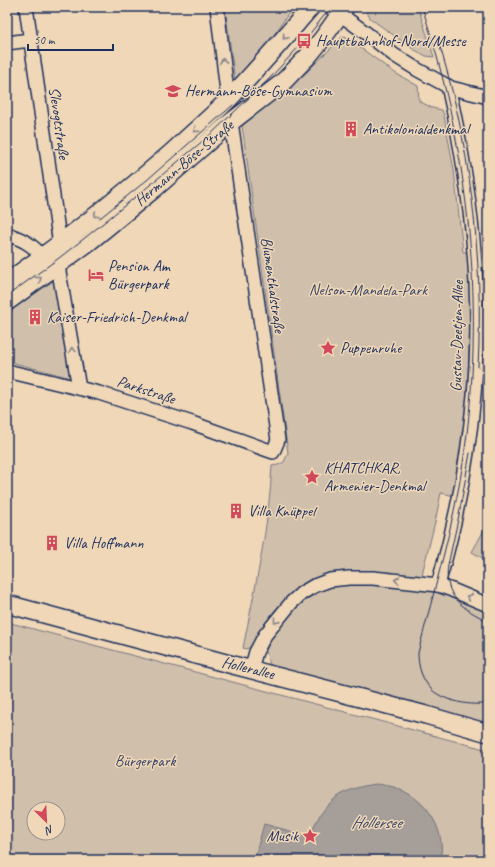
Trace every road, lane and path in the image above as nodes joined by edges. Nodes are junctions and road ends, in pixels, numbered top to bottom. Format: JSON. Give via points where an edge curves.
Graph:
{"nodes":[{"id":1,"x":26,"y":7,"type":"edge"},
{"id":2,"x":217,"y":7,"type":"edge"},
{"id":3,"x":311,"y":7,"type":"edge"},
{"id":4,"x":338,"y":9,"type":"edge"},
{"id":5,"x":30,"y":40,"type":"junction"},
{"id":6,"x":7,"y":43,"type":"edge"},
{"id":7,"x":448,"y":86,"type":"junction"},
{"id":8,"x":488,"y":97,"type":"edge"},
{"id":9,"x":228,"y":100,"type":"junction"},
{"id":10,"x":231,"y":122,"type":"junction"},
{"id":11,"x":7,"y":234,"type":"edge"},
{"id":12,"x":62,"y":242,"type":"junction"},
{"id":13,"x":42,"y":257,"type":"junction"},
{"id":14,"x":58,"y":266,"type":"junction"},
{"id":15,"x":7,"y":282,"type":"edge"},
{"id":16,"x":7,"y":302,"type":"edge"},
{"id":17,"x":7,"y":371,"type":"edge"},
{"id":18,"x":79,"y":388,"type":"junction"},
{"id":19,"x":273,"y":452,"type":"joint"},
{"id":20,"x":438,"y":585,"type":"junction"},
{"id":21,"x":7,"y":604,"type":"edge"},
{"id":22,"x":488,"y":605,"type":"edge"},
{"id":23,"x":251,"y":669,"type":"junction"},
{"id":24,"x":488,"y":733,"type":"edge"}],
"edges":[{"from":1,"to":5,"type":"street","name":"Slevogtstraße"},
{"from":9,"to":2,"type":"street","one_way":true},
{"from":3,"to":9,"type":"main road","name":"Hermann-Böse-Straße","one_way":true},
{"from":4,"to":7,"type":"street","via":[[394,55]]},
{"from":4,"to":10,"type":"main road","name":"Hermann-Böse-Straße","via":[[318,43],[283,82]]},
{"from":5,"to":6,"type":"street"},
{"from":5,"to":12,"type":"street","name":"Slevogtstraße","via":[[59,238]]},
{"from":7,"to":8,"type":"street"},
{"from":7,"to":20,"type":"street","name":"Gustav-Deetjen-Allee","via":[[469,207],[476,287],[476,338],[474,394],[460,497]]},
{"from":9,"to":12,"type":"main road","name":"Hermann-Böse-Straße","one_way":true,"via":[[144,176]]},
{"from":10,"to":14,"type":"main road","name":"Hermann-Böse-Straße","via":[[154,190]]},
{"from":10,"to":19,"type":"street","name":"Blumenthalstraße","via":[[278,440]]},
{"from":11,"to":13,"type":"street","via":[[24,240]]},
{"from":12,"to":13,"type":"main road","name":"Hermann-Böse-Straße"},
{"from":13,"to":15,"type":"main road","name":"Hermann-Böse-Straße"},
{"from":16,"to":14,"type":"main road","name":"Hermann-Böse-Straße","one_way":true},
{"from":18,"to":14,"type":"street","one_way":true},
{"from":17,"to":18,"type":"street","name":"Parkstraße"},
{"from":18,"to":19,"type":"street","name":"Parkstraße","via":[[192,423]]},
{"from":22,"to":20,"type":"street","one_way":true},
{"from":20,"to":23,"type":"street","one_way":true,"via":[[349,578],[330,580],[314,586],[290,603],[265,635]]},
{"from":21,"to":23,"type":"main road","name":"Hollerallee"},
{"from":23,"to":24,"type":"main road","name":"Hollerallee"}]}
